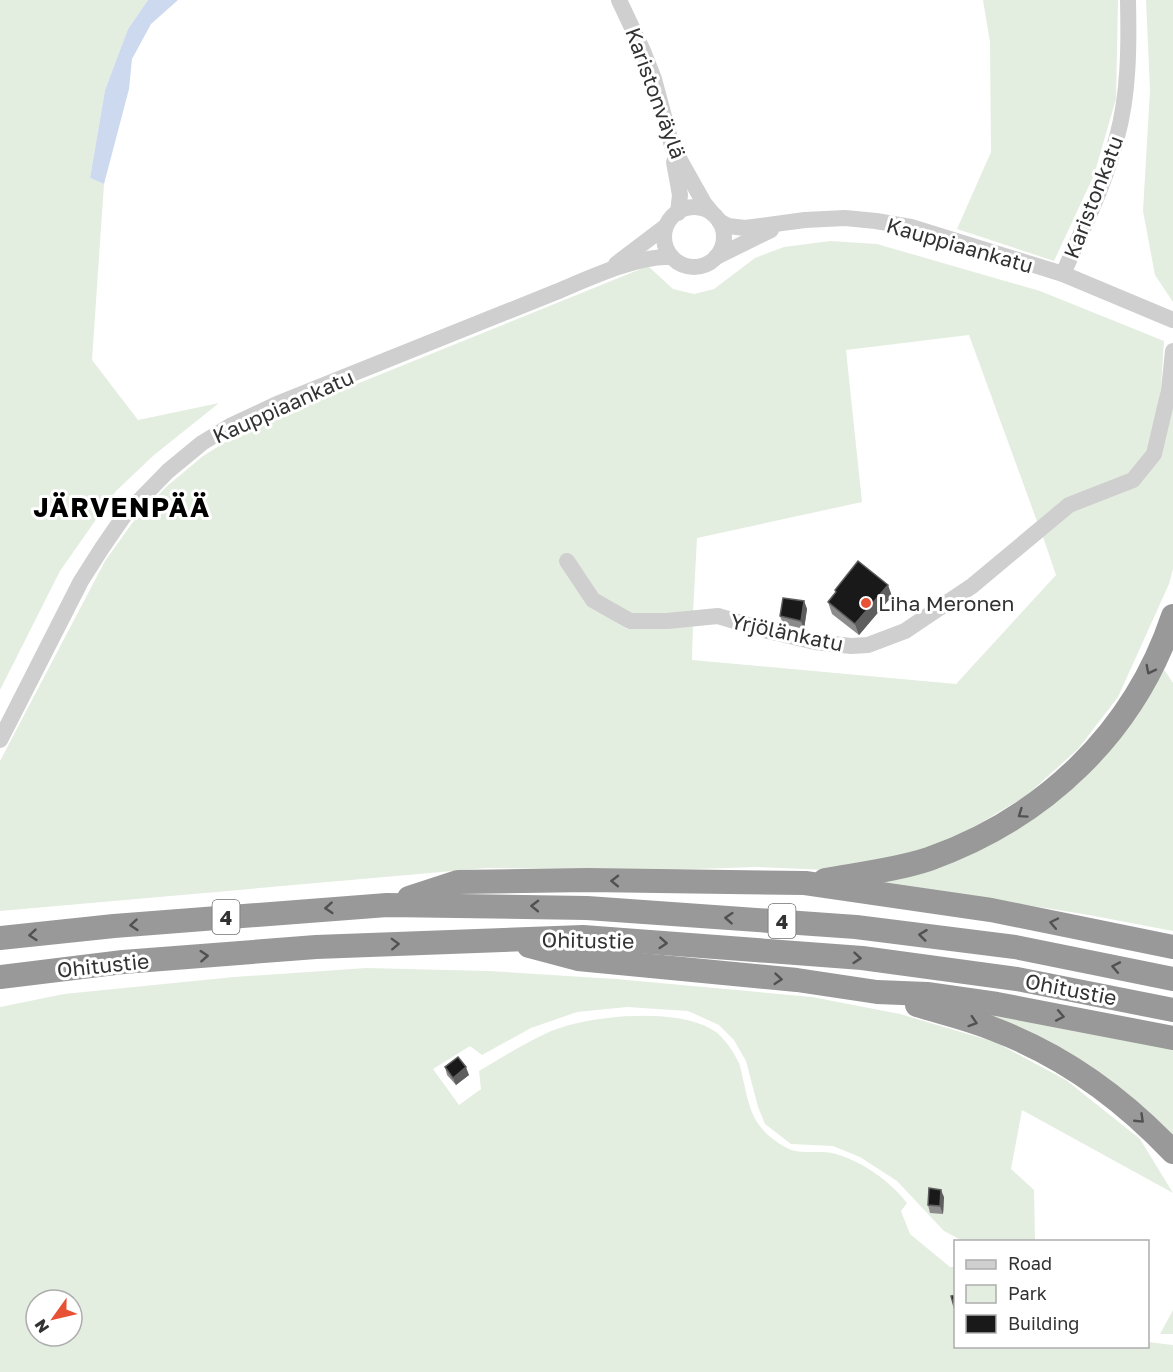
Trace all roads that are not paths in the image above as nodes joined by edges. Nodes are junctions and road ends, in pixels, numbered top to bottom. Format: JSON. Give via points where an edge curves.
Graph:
{"nodes":[{"id":1,"x":620,"y":0,"type":"edge"},
{"id":2,"x":1128,"y":0,"type":"edge"},
{"id":3,"x":672,"y":146,"type":"junction"},
{"id":4,"x":678,"y":213,"type":"junction"},
{"id":5,"x":716,"y":218,"type":"junction"},
{"id":6,"x":786,"y":224,"type":"junction"},
{"id":7,"x":666,"y":226,"type":"junction"},
{"id":8,"x":671,"y":257,"type":"junction"},
{"id":9,"x":716,"y":257,"type":"junction"},
{"id":10,"x":601,"y":274,"type":"junction"},
{"id":11,"x":1063,"y":274,"type":"junction"},
{"id":12,"x":1173,"y":320,"type":"edge"},
{"id":13,"x":1173,"y":351,"type":"edge"},
{"id":14,"x":567,"y":561,"type":"dead end"},
{"id":15,"x":1173,"y":616,"type":"edge"},
{"id":16,"x":0,"y":740,"type":"edge"},
{"id":17,"x":805,"y":883,"type":"junction"},
{"id":18,"x":387,"y":905,"type":"junction"},
{"id":19,"x":0,"y":938,"type":"edge"},
{"id":20,"x":510,"y":940,"type":"junction"},
{"id":21,"x":1173,"y":947,"type":"edge"},
{"id":22,"x":0,"y":977,"type":"edge"},
{"id":23,"x":1173,"y":979,"type":"edge"},
{"id":24,"x":877,"y":992,"type":"junction"},
{"id":25,"x":1173,"y":1010,"type":"edge"},
{"id":26,"x":1173,"y":1038,"type":"edge"},
{"id":27,"x":1173,"y":1152,"type":"edge"}],
"edges":[{"from":1,"to":3,"type":"street","name":"Karistonväylä","via":[[654,79]]},
{"from":2,"to":11,"type":"street","name":"Karistonkatu","via":[[1125,93],[1117,138]]},
{"from":3,"to":4,"type":"street","via":[[680,195]]},
{"from":3,"to":5,"type":"street","name":"Karistonväylä"},
{"from":4,"to":5,"type":"street","via":[[704,209]]},
{"from":4,"to":7,"type":"street"},
{"from":5,"to":6,"type":"street","via":[[736,228]]},
{"from":5,"to":9,"type":"street","via":[[724,240]]},
{"from":6,"to":9,"type":"street"},
{"from":6,"to":11,"type":"street","name":"Kauppiaankatu","via":[[844,218],[911,227]]},
{"from":7,"to":8,"type":"street","via":[[665,242]]},
{"from":7,"to":10,"type":"street","name":"Kauppiaankatu"},
{"from":8,"to":9,"type":"street","via":[[689,267],[709,264]]},
{"from":8,"to":10,"type":"street","name":"Kauppiaankatu","via":[[651,258]]},
{"from":10,"to":16,"type":"street","name":"Kauppiaankatu","via":[[277,404],[202,443],[124,516],[81,580]]},
{"from":11,"to":12,"type":"street","name":"Karistonkatu"},
{"from":13,"to":14,"type":"street","name":"Yrjölänkatu","via":[[1169,390],[1154,454],[1133,480],[1069,505],[972,586],[905,631],[868,645],[815,642],[718,616],[630,621],[593,600]]},
{"from":15,"to":17,"type":"highway","one_way":true,"via":[[1140,691],[1082,764],[1047,796],[1010,822],[926,860]]},
{"from":17,"to":18,"type":"highway","one_way":true,"via":[[458,882]]},
{"from":21,"to":17,"type":"highway","one_way":true,"via":[[991,910]]},
{"from":18,"to":19,"type":"highway","name":"Ohitustie","number":"4","one_way":true},
{"from":23,"to":18,"type":"highway","name":"Ohitustie","number":"4","one_way":true,"via":[[1015,947],[856,927],[587,908]]},
{"from":22,"to":20,"type":"highway","name":"Ohitustie","number":"4","one_way":true,"via":[[123,962],[316,947]]},
{"from":20,"to":24,"type":"highway","one_way":true,"via":[[578,958]]},
{"from":20,"to":25,"type":"highway","name":"Ohitustie","number":"4","one_way":true,"via":[[583,937],[862,958],[1017,979]]},
{"from":24,"to":26,"type":"highway","one_way":true,"via":[[997,1004]]},
{"from":24,"to":27,"type":"highway","one_way":true,"via":[[997,1030],[1079,1071],[1137,1115]]}]}
